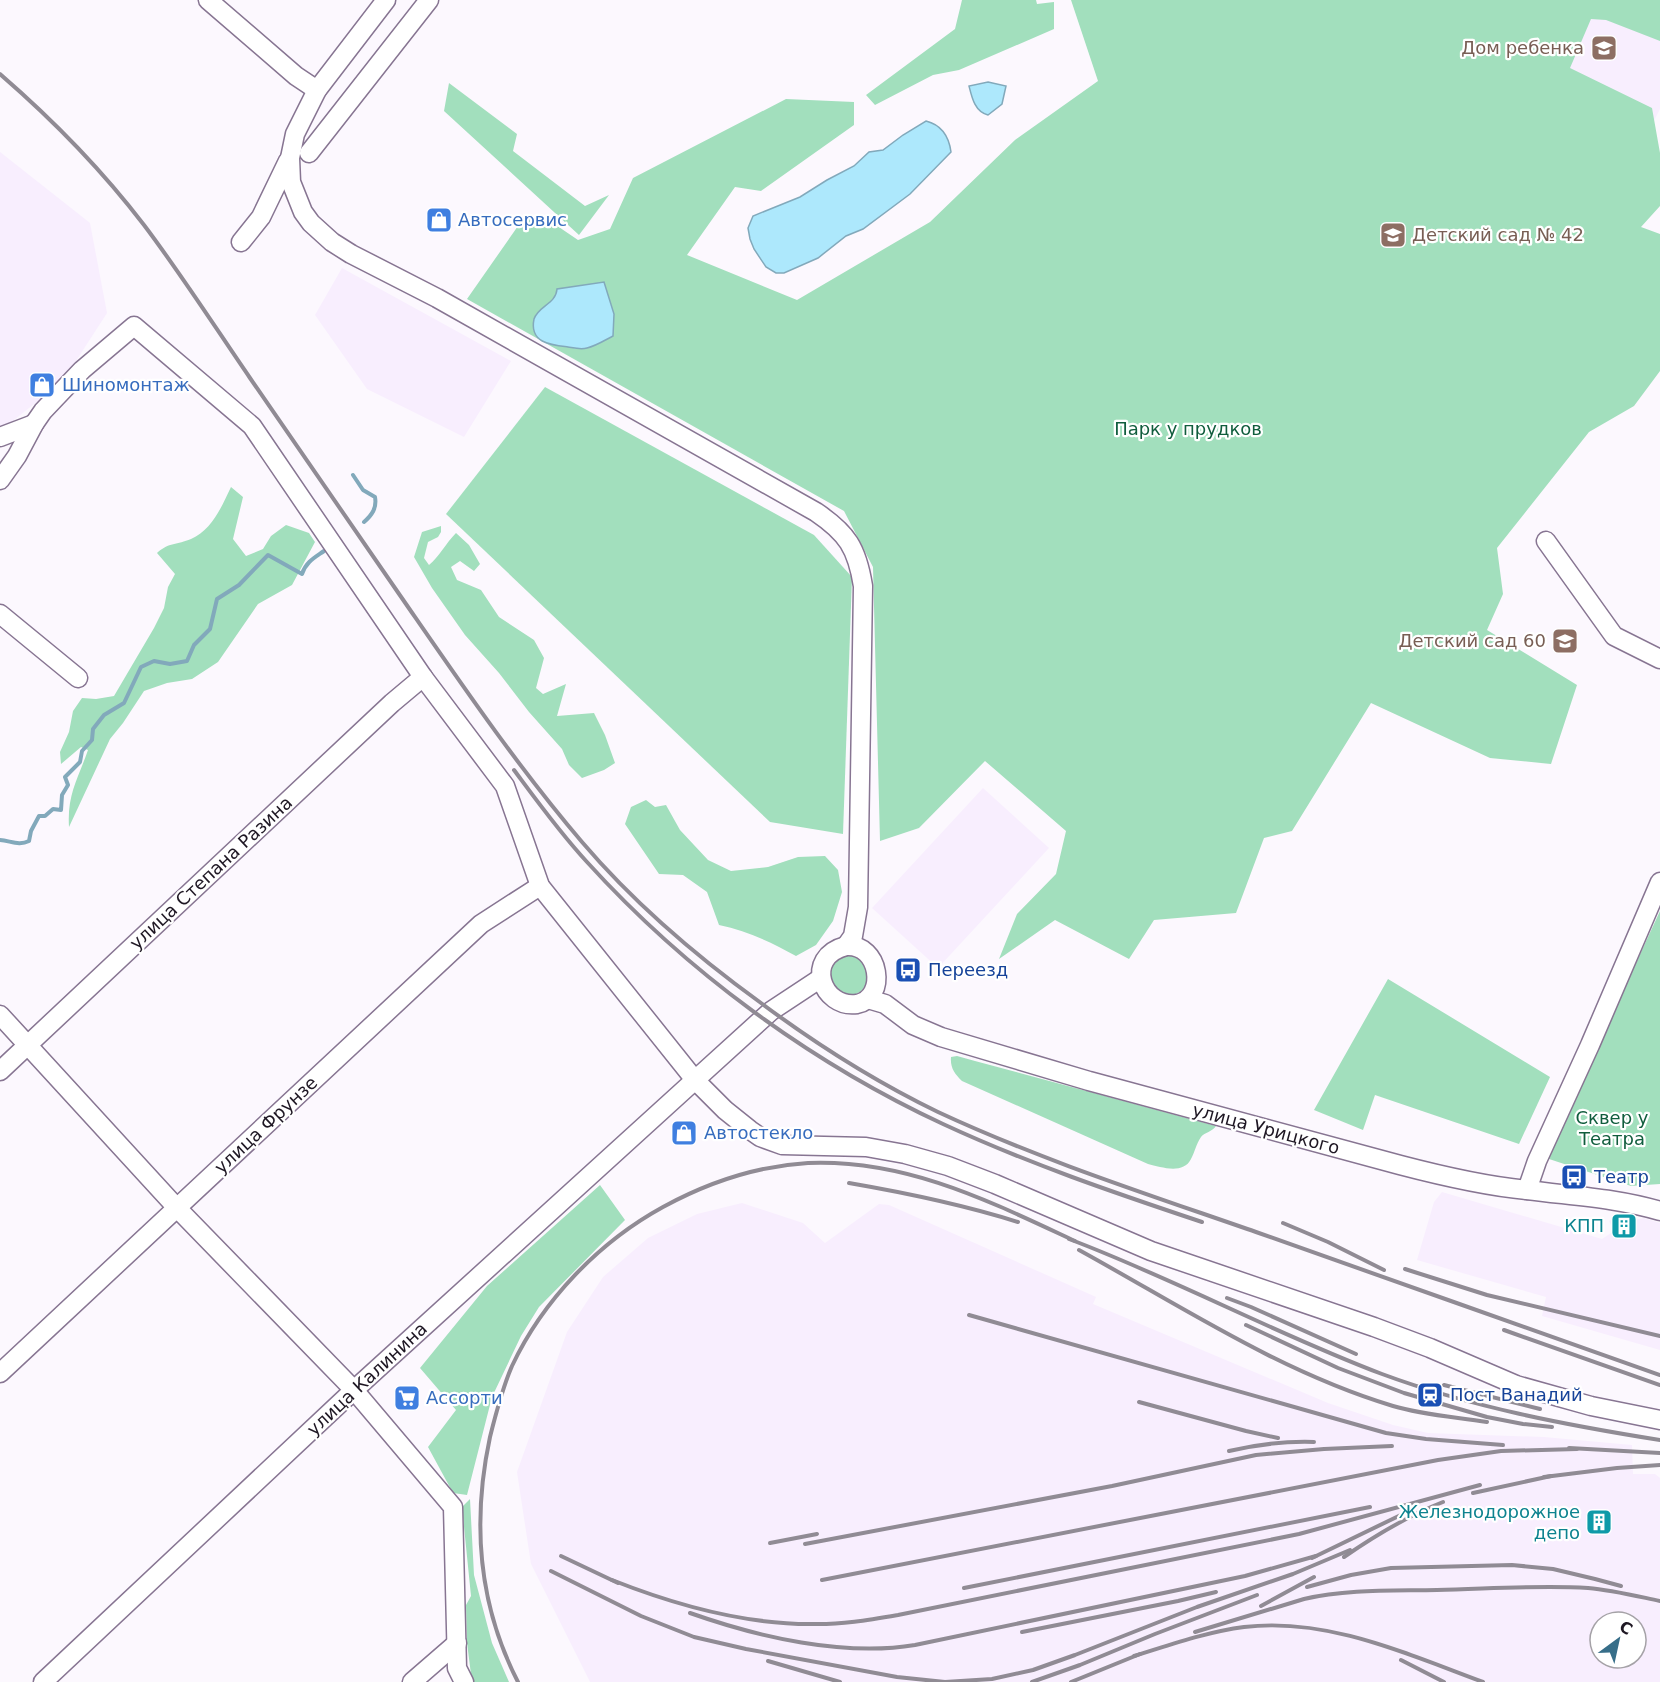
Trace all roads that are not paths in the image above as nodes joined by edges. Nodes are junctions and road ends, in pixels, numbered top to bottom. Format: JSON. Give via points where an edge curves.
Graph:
{"nodes":[{"id":1,"x":208,"y":0,"type":"edge"},
{"id":2,"x":386,"y":0,"type":"edge"},
{"id":3,"x":429,"y":0,"type":"edge"},
{"id":4,"x":316,"y":90,"type":"junction"},
{"id":5,"x":309,"y":153,"type":"dead end"},
{"id":6,"x":290,"y":158,"type":"junction"},
{"id":7,"x":242,"y":242,"type":"dead end"},
{"id":8,"x":34,"y":424,"type":"junction"},
{"id":9,"x":0,"y":437,"type":"edge"},
{"id":10,"x":0,"y":480,"type":"edge"},
{"id":11,"x":1546,"y":541,"type":"dead end"},
{"id":12,"x":0,"y":614,"type":"edge"},
{"id":13,"x":1660,"y":659,"type":"edge"},
{"id":14,"x":423,"y":677,"type":"junction"},
{"id":15,"x":78,"y":678,"type":"dead end"},
{"id":16,"x":1660,"y":882,"type":"edge"},
{"id":17,"x":540,"y":886,"type":"junction"},
{"id":18,"x":852,"y":943,"type":"junction"},
{"id":19,"x":818,"y":984,"type":"junction"},
{"id":20,"x":876,"y":996,"type":"junction"},
{"id":21,"x":0,"y":1015,"type":"edge"},
{"id":22,"x":28,"y":1046,"type":"junction"},
{"id":23,"x":0,"y":1071,"type":"edge"},
{"id":24,"x":695,"y":1080,"type":"junction"},
{"id":25,"x":1527,"y":1190,"type":"junction"},
{"id":26,"x":177,"y":1208,"type":"junction"},
{"id":27,"x":1660,"y":1211,"type":"edge"},
{"id":28,"x":0,"y":1373,"type":"edge"},
{"id":29,"x":354,"y":1389,"type":"junction"},
{"id":30,"x":1660,"y":1420,"type":"edge"},
{"id":31,"x":458,"y":1643,"type":"junction"},
{"id":32,"x":43,"y":1682,"type":"edge"},
{"id":33,"x":412,"y":1682,"type":"edge"},
{"id":34,"x":464,"y":1682,"type":"edge"}],
"edges":[{"from":1,"to":4,"type":"street"},
{"from":2,"to":4,"type":"street"},
{"from":3,"to":5,"type":"street"},
{"from":4,"to":6,"type":"street","via":[[295,134]]},
{"from":6,"to":7,"type":"street","via":[[261,217]]},
{"from":6,"to":18,"type":"street","via":[[291,182],[303,212],[332,242],[816,512],[838,528],[851,544],[863,586],[859,876]]},
{"from":8,"to":9,"type":"street"},
{"from":8,"to":10,"type":"street"},
{"from":8,"to":14,"type":"street","via":[[82,369],[134,326],[252,426]]},
{"from":11,"to":13,"type":"street","via":[[1614,636]]},
{"from":12,"to":15,"type":"street"},
{"from":14,"to":17,"type":"street","via":[[505,786]]},
{"from":14,"to":22,"type":"street","name":"улица Степана Разина"},
{"from":16,"to":25,"type":"street"},
{"from":17,"to":24,"type":"street"},
{"from":17,"to":26,"type":"street","name":"улица Фрунзе","via":[[481,924]]},
{"from":18,"to":19,"type":"street","via":[[825,958]]},
{"from":18,"to":20,"type":"street","via":[[874,963]]},
{"from":19,"to":20,"type":"street","via":[[839,1002],[858,1004]]},
{"from":19,"to":24,"type":"street","name":"улица Калинина","via":[[771,1011]]},
{"from":20,"to":25,"type":"street","name":"улица Урицкого","via":[[913,1024],[941,1037],[1050,1070],[1435,1174]]},
{"from":21,"to":22,"type":"street"},
{"from":22,"to":23,"type":"street","name":"улица Степана Разина"},
{"from":22,"to":26,"type":"street"},
{"from":24,"to":29,"type":"street","name":"улица Калинина"},
{"from":24,"to":30,"type":"street","via":[[737,1120],[760,1137],[782,1146],[866,1147],[948,1166],[1151,1251],[1374,1327],[1516,1385]]},
{"from":25,"to":27,"type":"street","name":"улица Урицкого","via":[[1625,1202]]},
{"from":26,"to":28,"type":"street","name":"улица Фрунзе"},
{"from":26,"to":29,"type":"street"},
{"from":29,"to":31,"type":"street","via":[[453,1507]]},
{"from":29,"to":32,"type":"street","name":"улица Калинина"},
{"from":31,"to":33,"type":"street"},
{"from":31,"to":34,"type":"street","via":[[458,1668]]}]}
